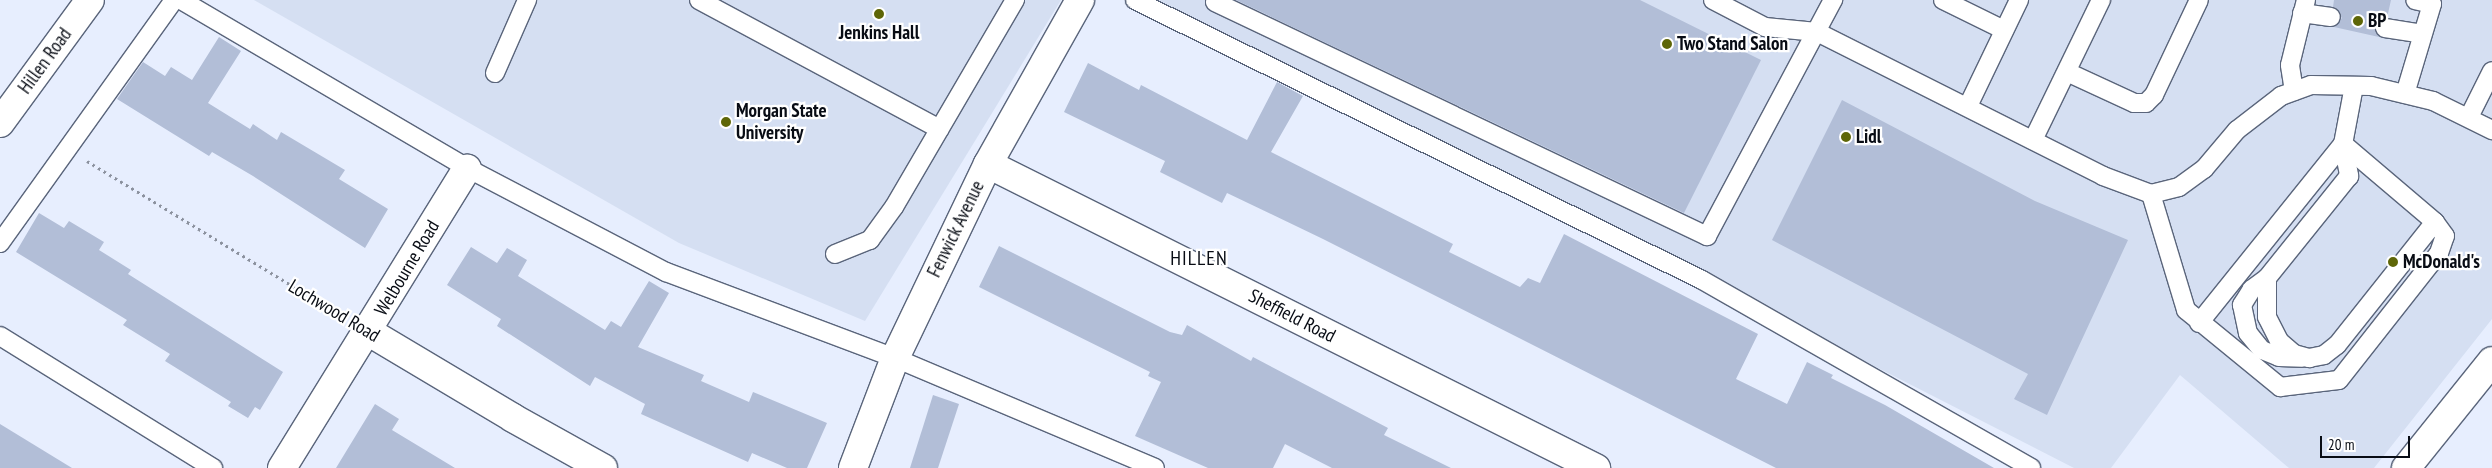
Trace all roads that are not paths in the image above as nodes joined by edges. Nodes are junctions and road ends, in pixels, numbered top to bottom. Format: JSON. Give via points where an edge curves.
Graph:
{"nodes":[{"id":1,"x":90,"y":0,"type":"edge"},
{"id":2,"x":174,"y":0,"type":"edge"},
{"id":3,"x":181,"y":0,"type":"edge"},
{"id":4,"x":527,"y":0,"type":"edge"},
{"id":5,"x":698,"y":0,"type":"edge"},
{"id":6,"x":1015,"y":0,"type":"edge"},
{"id":7,"x":1080,"y":0,"type":"edge"},
{"id":8,"x":1135,"y":0,"type":"edge"},
{"id":9,"x":1713,"y":0,"type":"edge"},
{"id":10,"x":1833,"y":0,"type":"edge"},
{"id":11,"x":1943,"y":0,"type":"edge"},
{"id":12,"x":2019,"y":0,"type":"edge"},
{"id":13,"x":2101,"y":0,"type":"edge"},
{"id":14,"x":2198,"y":0,"type":"edge"},
{"id":15,"x":2427,"y":1,"type":"edge"},
{"id":16,"x":1215,"y":2,"type":"dead end"},
{"id":17,"x":2304,"y":6,"type":"edge"},
{"id":18,"x":2331,"y":16,"type":"dead end"},
{"id":19,"x":2385,"y":28,"type":"dead end"},
{"id":20,"x":2004,"y":30,"type":"junction"},
{"id":21,"x":1817,"y":32,"type":"junction"},
{"id":22,"x":2423,"y":34,"type":"junction"},
{"id":23,"x":2492,"y":71,"type":"edge"},
{"id":24,"x":2067,"y":72,"type":"junction"},
{"id":25,"x":495,"y":73,"type":"dead end"},
{"id":26,"x":2354,"y":86,"type":"junction"},
{"id":27,"x":2294,"y":91,"type":"junction"},
{"id":28,"x":2405,"y":94,"type":"junction"},
{"id":29,"x":1968,"y":106,"type":"junction"},
{"id":30,"x":2469,"y":117,"type":"junction"},
{"id":31,"x":0,"y":123,"type":"edge"},
{"id":32,"x":940,"y":129,"type":"junction"},
{"id":33,"x":2492,"y":130,"type":"edge"},
{"id":34,"x":2034,"y":140,"type":"junction"},
{"id":35,"x":2343,"y":144,"type":"junction"},
{"id":36,"x":988,"y":164,"type":"junction"},
{"id":37,"x":468,"y":168,"type":"junction"},
{"id":38,"x":2151,"y":194,"type":"junction"},
{"id":39,"x":2435,"y":222,"type":"junction"},
{"id":40,"x":0,"y":243,"type":"edge"},
{"id":41,"x":835,"y":254,"type":"dead end"},
{"id":42,"x":2267,"y":278,"type":"junction"},
{"id":43,"x":2199,"y":323,"type":"junction"},
{"id":44,"x":369,"y":332,"type":"junction"},
{"id":45,"x":0,"y":336,"type":"edge"},
{"id":46,"x":895,"y":358,"type":"junction"},
{"id":47,"x":2309,"y":358,"type":"junction"},
{"id":48,"x":2492,"y":362,"type":"edge"},
{"id":49,"x":213,"y":468,"type":"edge"},
{"id":50,"x":282,"y":468,"type":"edge"},
{"id":51,"x":603,"y":468,"type":"edge"},
{"id":52,"x":853,"y":468,"type":"edge"},
{"id":53,"x":1155,"y":468,"type":"edge"},
{"id":54,"x":1596,"y":468,"type":"edge"},
{"id":55,"x":2031,"y":468,"type":"edge"},
{"id":56,"x":2406,"y":468,"type":"edge"}],
"edges":[{"from":1,"to":31,"type":"street","name":"Hillen Road"},
{"from":2,"to":40,"type":"lane"},
{"from":3,"to":37,"type":"lane"},
{"from":4,"to":25,"type":"lane"},
{"from":5,"to":32,"type":"lane"},
{"from":6,"to":32,"type":"lane"},
{"from":7,"to":36,"type":"street","name":"Fenwick Avenue"},
{"from":8,"to":55,"type":"lane","via":[[1702,280]]},
{"from":9,"to":21,"type":"lane","via":[[1765,27]]},
{"from":10,"to":21,"type":"lane"},
{"from":11,"to":20,"type":"lane"},
{"from":12,"to":20,"type":"lane"},
{"from":13,"to":24,"type":"lane"},
{"from":14,"to":24,"type":"lane","via":[[2154,95],[2146,103],[2134,103]]},
{"from":15,"to":22,"type":"lane"},
{"from":16,"to":21,"type":"lane","via":[[1707,236]]},
{"from":17,"to":18,"type":"lane"},
{"from":17,"to":27,"type":"lane","via":[[2290,65]]},
{"from":19,"to":22,"type":"lane"},
{"from":20,"to":29,"type":"lane"},
{"from":21,"to":29,"type":"lane"},
{"from":22,"to":28,"type":"lane"},
{"from":23,"to":30,"type":"lane"},
{"from":24,"to":34,"type":"lane"},
{"from":26,"to":27,"type":"lane","via":[[2311,85]]},
{"from":26,"to":28,"type":"lane"},
{"from":26,"to":35,"type":"lane"},
{"from":27,"to":38,"type":"lane","via":[[2281,96],[2238,130],[2204,169],[2179,188]]},
{"from":28,"to":30,"type":"lane","via":[[2433,101]]},
{"from":29,"to":34,"type":"lane"},
{"from":30,"to":33,"type":"lane"},
{"from":32,"to":41,"type":"lane","via":[[870,240]]},
{"from":34,"to":38,"type":"lane","via":[[2103,176]]},
{"from":35,"to":39,"type":"lane"},
{"from":35,"to":42,"type":"lane","via":[[2349,176]]},
{"from":35,"to":43,"type":"lane"},
{"from":36,"to":46,"type":"street","name":"Fenwick Avenue"},
{"from":36,"to":54,"type":"street","name":"Sheffield Road"},
{"from":37,"to":44,"type":"street","name":"Welbourne Road"},
{"from":37,"to":46,"type":"lane","via":[[666,272]]},
{"from":38,"to":43,"type":"lane","via":[[2186,310]]},
{"from":39,"to":43,"type":"lane","via":[[2446,236],[2439,253],[2339,380],[2280,387]]},
{"from":39,"to":47,"type":"lane","via":[[2337,344],[2324,355]]},
{"from":42,"to":47,"type":"lane","via":[[2267,317],[2279,341],[2294,354]]},
{"from":42,"to":47,"type":"lane","via":[[2252,290],[2242,305],[2248,334],[2262,350],[2279,357]]},
{"from":44,"to":50,"type":"street","name":"Welbourne Road"},
{"from":44,"to":51,"type":"street","name":"Lochwood Road"},
{"from":45,"to":49,"type":"lane"},
{"from":46,"to":52,"type":"street","name":"Fenwick Avenue"},
{"from":46,"to":53,"type":"lane"},
{"from":48,"to":56,"type":"street"}]}
